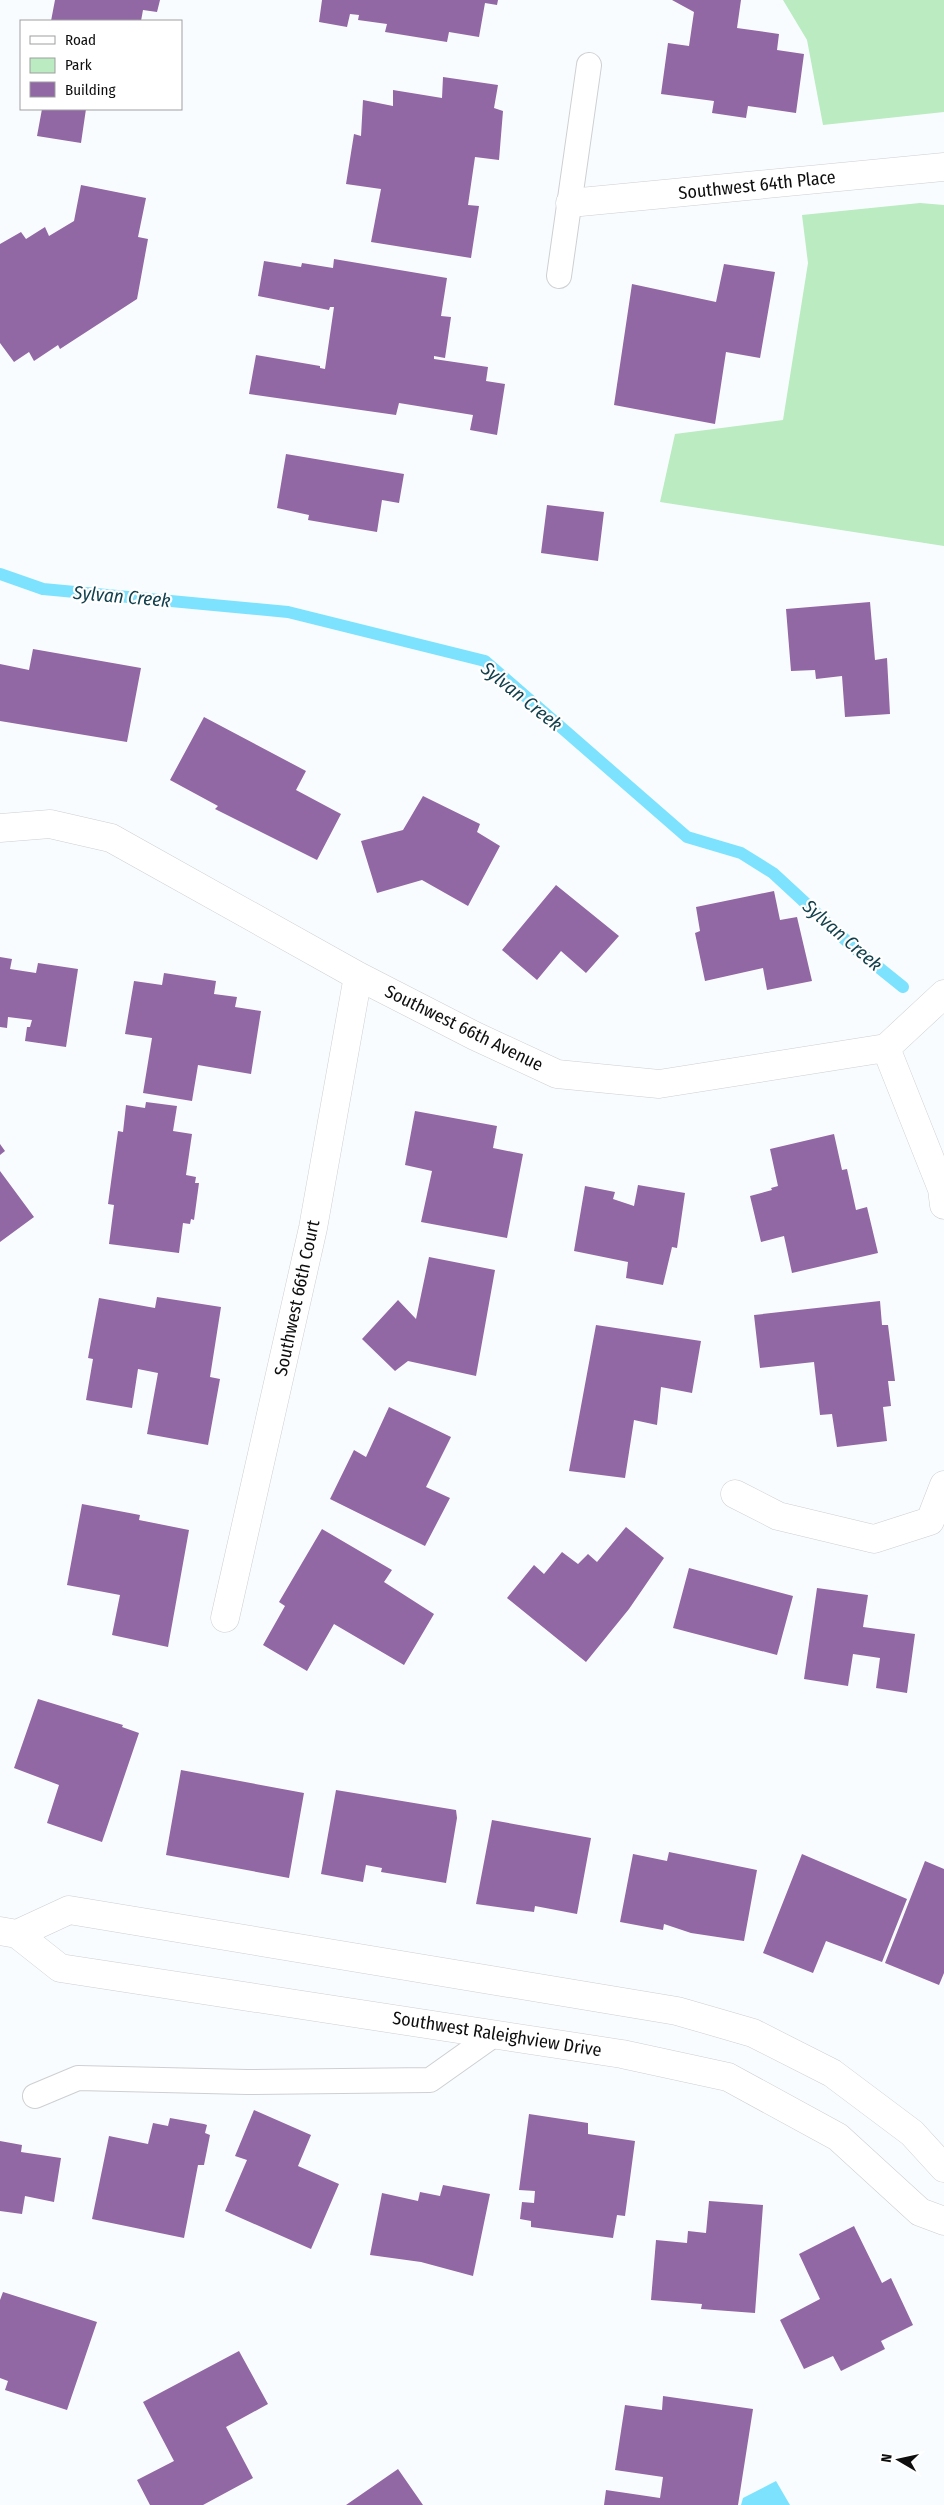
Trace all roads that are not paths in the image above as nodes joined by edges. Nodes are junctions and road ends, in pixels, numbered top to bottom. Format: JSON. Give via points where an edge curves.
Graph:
{"nodes":[{"id":1,"x":590,"y":65,"type":"dead end"},
{"id":2,"x":944,"y":167,"type":"edge"},
{"id":3,"x":570,"y":203,"type":"junction"},
{"id":4,"x":559,"y":276,"type":"dead end"},
{"id":5,"x":0,"y":828,"type":"edge"},
{"id":6,"x":358,"y":976,"type":"junction"},
{"id":7,"x":944,"y":994,"type":"edge"},
{"id":8,"x":886,"y":1048,"type":"junction"},
{"id":9,"x":944,"y":1205,"type":"edge"},
{"id":10,"x":944,"y":1484,"type":"edge"},
{"id":11,"x":735,"y":1494,"type":"dead end"},
{"id":12,"x":225,"y":1618,"type":"dead end"},
{"id":13,"x":9,"y":1932,"type":"edge"},
{"id":14,"x":495,"y":2034,"type":"junction"},
{"id":15,"x":35,"y":2096,"type":"dead end"},
{"id":16,"x":944,"y":2168,"type":"edge"},
{"id":17,"x":944,"y":2221,"type":"edge"}],
"edges":[{"from":1,"to":3,"type":"lane"},
{"from":2,"to":3,"type":"street","name":"Southwest 64th Place"},
{"from":3,"to":4,"type":"lane"},
{"from":5,"to":6,"type":"street","name":"Southwest 66th Avenue","via":[[50,824],[111,838]]},
{"from":6,"to":8,"type":"street","name":"Southwest 66th Avenue","via":[[557,1074],[659,1084]]},
{"from":6,"to":12,"type":"street","name":"Southwest 66th Court","via":[[313,1228]]},
{"from":7,"to":8,"type":"street"},
{"from":8,"to":9,"type":"street","via":[[942,1189]]},
{"from":10,"to":11,"type":"street","via":[[930,1521],[874,1539],[778,1516]]},
{"from":13,"to":14,"type":"street","name":"Southwest Raleighview Drive","via":[[60,1968]]},
{"from":13,"to":16,"type":"street","name":"Southwest Raleighview Drive","via":[[69,1910],[678,2011],[753,2033],[832,2073],[912,2133]]},
{"from":14,"to":15,"type":"lane","via":[[430,2080],[247,2082],[78,2078]]},
{"from":14,"to":17,"type":"street","name":"Southwest Raleighview Drive","via":[[622,2054],[728,2077],[838,2137],[920,2212]]}]}
